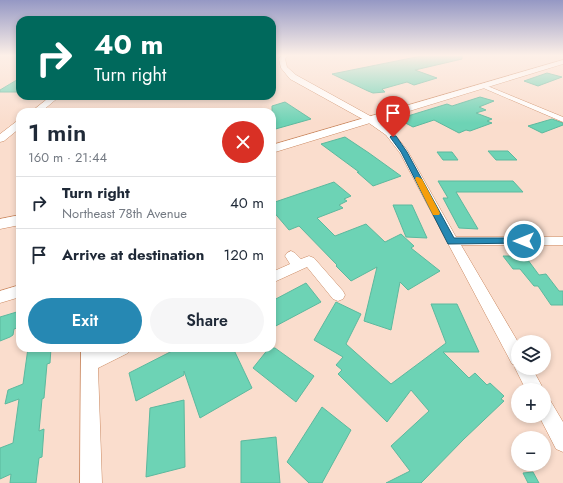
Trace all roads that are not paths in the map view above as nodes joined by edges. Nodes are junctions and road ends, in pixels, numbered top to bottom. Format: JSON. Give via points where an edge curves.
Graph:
{"nodes":[{"id":1,"x":294,"y":78,"type":"edge"},
{"id":2,"x":493,"y":78,"type":"edge"},
{"id":3,"x":511,"y":78,"type":"edge"},
{"id":4,"x":483,"y":86,"type":"junction"},
{"id":5,"x":51,"y":100,"type":"edge"},
{"id":6,"x":40,"y":108,"type":"edge"},
{"id":7,"x":365,"y":117,"type":"junction"},
{"id":8,"x":563,"y":120,"type":"edge"},
{"id":9,"x":16,"y":126,"type":"edge"},
{"id":10,"x":0,"y":139,"type":"edge"},
{"id":11,"x":276,"y":140,"type":"edge"},
{"id":12,"x":276,"y":148,"type":"edge"},
{"id":13,"x":16,"y":211,"type":"edge"},
{"id":14,"x":0,"y":214,"type":"edge"},
{"id":15,"x":16,"y":221,"type":"edge"},
{"id":16,"x":0,"y":224,"type":"edge"},
{"id":17,"x":563,"y":240,"type":"edge"},
{"id":18,"x":452,"y":241,"type":"junction"},
{"id":19,"x":276,"y":275,"type":"edge"},
{"id":20,"x":16,"y":292,"type":"edge"},
{"id":21,"x":338,"y":295,"type":"dead end"},
{"id":22,"x":0,"y":297,"type":"edge"},
{"id":23,"x":511,"y":345,"type":"edge"},
{"id":24,"x":106,"y":352,"type":"edge"},
{"id":25,"x":89,"y":356,"type":"edge"},
{"id":26,"x":551,"y":419,"type":"edge"},
{"id":27,"x":563,"y":442,"type":"edge"},
{"id":28,"x":91,"y":483,"type":"edge"}],
"edges":[{"from":1,"to":7,"type":"street"},
{"from":2,"to":7,"type":"main road"},
{"from":3,"to":4,"type":"main road"},
{"from":4,"to":7,"type":"main road"},
{"from":4,"to":8,"type":"street"},
{"from":5,"to":6,"type":"street"},
{"from":7,"to":11,"type":"main road"},
{"from":7,"to":12,"type":"main road"},
{"from":7,"to":18,"type":"street","via":[[385,129],[397,142]]},
{"from":9,"to":10,"type":"street"},
{"from":13,"to":14,"type":"main road"},
{"from":15,"to":16,"type":"main road"},
{"from":17,"to":18,"type":"street"},
{"from":18,"to":23,"type":"street"},
{"from":19,"to":21,"type":"street","via":[[295,261],[309,261]]},
{"from":20,"to":22,"type":"street"},
{"from":24,"to":25,"type":"street"},
{"from":25,"to":28,"type":"street"},
{"from":26,"to":27,"type":"street"}]}
